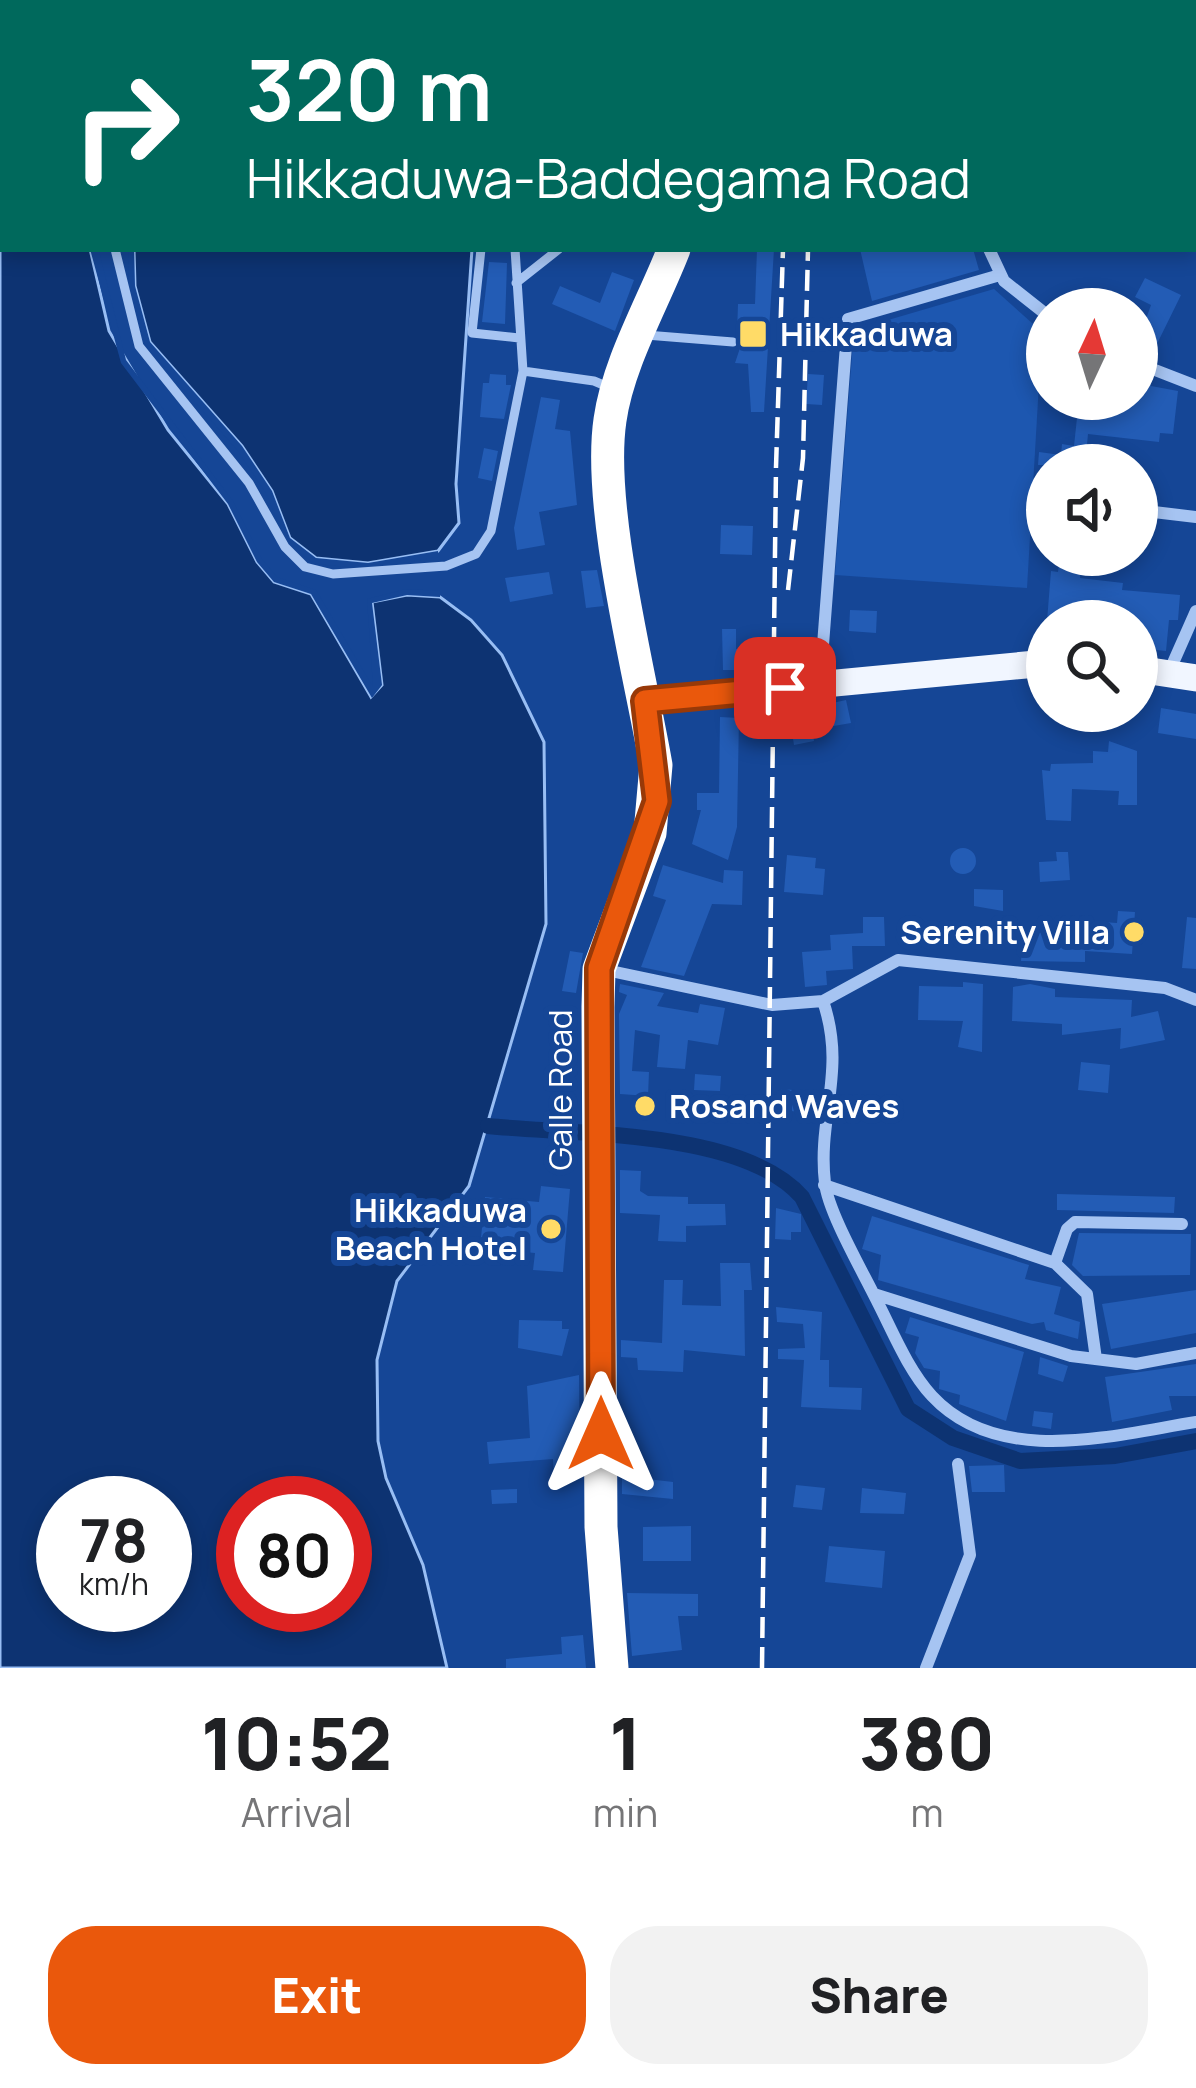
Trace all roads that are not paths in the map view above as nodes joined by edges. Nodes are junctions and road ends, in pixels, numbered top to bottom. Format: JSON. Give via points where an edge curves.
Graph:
{"nodes":[{"id":1,"x":117,"y":252,"type":"edge"},
{"id":2,"x":481,"y":252,"type":"edge"},
{"id":3,"x":515,"y":252,"type":"edge"},
{"id":4,"x":555,"y":252,"type":"edge"},
{"id":5,"x":673,"y":252,"type":"edge"},
{"id":6,"x":990,"y":252,"type":"edge"},
{"id":7,"x":1000,"y":275,"type":"junction"},
{"id":8,"x":516,"y":283,"type":"junction"},
{"id":9,"x":1026,"y":297,"type":"edge"},
{"id":10,"x":640,"y":334,"type":"junction"},
{"id":11,"x":520,"y":338,"type":"junction"},
{"id":12,"x":733,"y":342,"type":"dead end"},
{"id":13,"x":523,"y":371,"type":"junction"},
{"id":14,"x":1158,"y":371,"type":"edge"},
{"id":15,"x":1196,"y":386,"type":"edge"},
{"id":16,"x":618,"y":391,"type":"junction"},
{"id":17,"x":1158,"y":512,"type":"edge"},
{"id":18,"x":1196,"y":517,"type":"edge"},
{"id":19,"x":1196,"y":611,"type":"edge"},
{"id":20,"x":1026,"y":665,"type":"edge"},
{"id":21,"x":1182,"y":675,"type":"edge"},
{"id":22,"x":820,"y":684,"type":"junction"},
{"id":23,"x":645,"y":701,"type":"junction"},
{"id":24,"x":599,"y":968,"type":"junction"},
{"id":25,"x":1196,"y":1000,"type":"edge"},
{"id":26,"x":823,"y":1001,"type":"junction"},
{"id":27,"x":824,"y":1185,"type":"junction"},
{"id":28,"x":1182,"y":1224,"type":"dead end"},
{"id":29,"x":1055,"y":1263,"type":"junction"},
{"id":30,"x":874,"y":1294,"type":"junction"},
{"id":31,"x":1196,"y":1353,"type":"edge"},
{"id":32,"x":1096,"y":1359,"type":"junction"},
{"id":33,"x":1196,"y":1422,"type":"edge"},
{"id":34,"x":958,"y":1464,"type":"dead end"},
{"id":35,"x":612,"y":1668,"type":"edge"},
{"id":36,"x":926,"y":1668,"type":"edge"}],
"edges":[{"from":1,"to":13,"type":"lane","via":[[139,346],[249,483],[291,555],[317,571],[446,566],[485,546]]},
{"from":2,"to":11,"type":"lane","via":[[472,333]]},
{"from":3,"to":8,"type":"lane"},
{"from":4,"to":8,"type":"lane"},
{"from":5,"to":10,"type":"highway","name":"Galle Road"},
{"from":6,"to":7,"type":"street"},
{"from":7,"to":9,"type":"street"},
{"from":7,"to":22,"type":"street","via":[[848,320]]},
{"from":8,"to":11,"type":"lane"},
{"from":10,"to":12,"type":"lane"},
{"from":10,"to":16,"type":"highway","name":"Galle Road"},
{"from":11,"to":13,"type":"lane"},
{"from":13,"to":16,"type":"lane"},
{"from":14,"to":15,"type":"street"},
{"from":16,"to":23,"type":"highway","name":"Galle Road","via":[[609,468]]},
{"from":17,"to":18,"type":"street"},
{"from":19,"to":21,"type":"street"},
{"from":20,"to":22,"type":"main road"},
{"from":22,"to":23,"type":"main road"},
{"from":23,"to":24,"type":"highway","name":"Galle Road","via":[[657,801]]},
{"from":24,"to":26,"type":"street","via":[[772,1005]]},
{"from":24,"to":35,"type":"highway","name":"Galle Road","via":[[602,1527]]},
{"from":25,"to":26,"type":"street","via":[[1165,988],[898,960]]},
{"from":26,"to":27,"type":"street","via":[[836,1040]]},
{"from":27,"to":29,"type":"street"},
{"from":27,"to":30,"type":"street"},
{"from":28,"to":29,"type":"street","via":[[1075,1222]]},
{"from":29,"to":32,"type":"street","via":[[1087,1294]]},
{"from":30,"to":32,"type":"street"},
{"from":30,"to":33,"type":"street","via":[[912,1368],[955,1416],[1018,1439],[1058,1443]]},
{"from":31,"to":32,"type":"street","via":[[1136,1364]]},
{"from":34,"to":36,"type":"street","via":[[970,1555]]}]}
